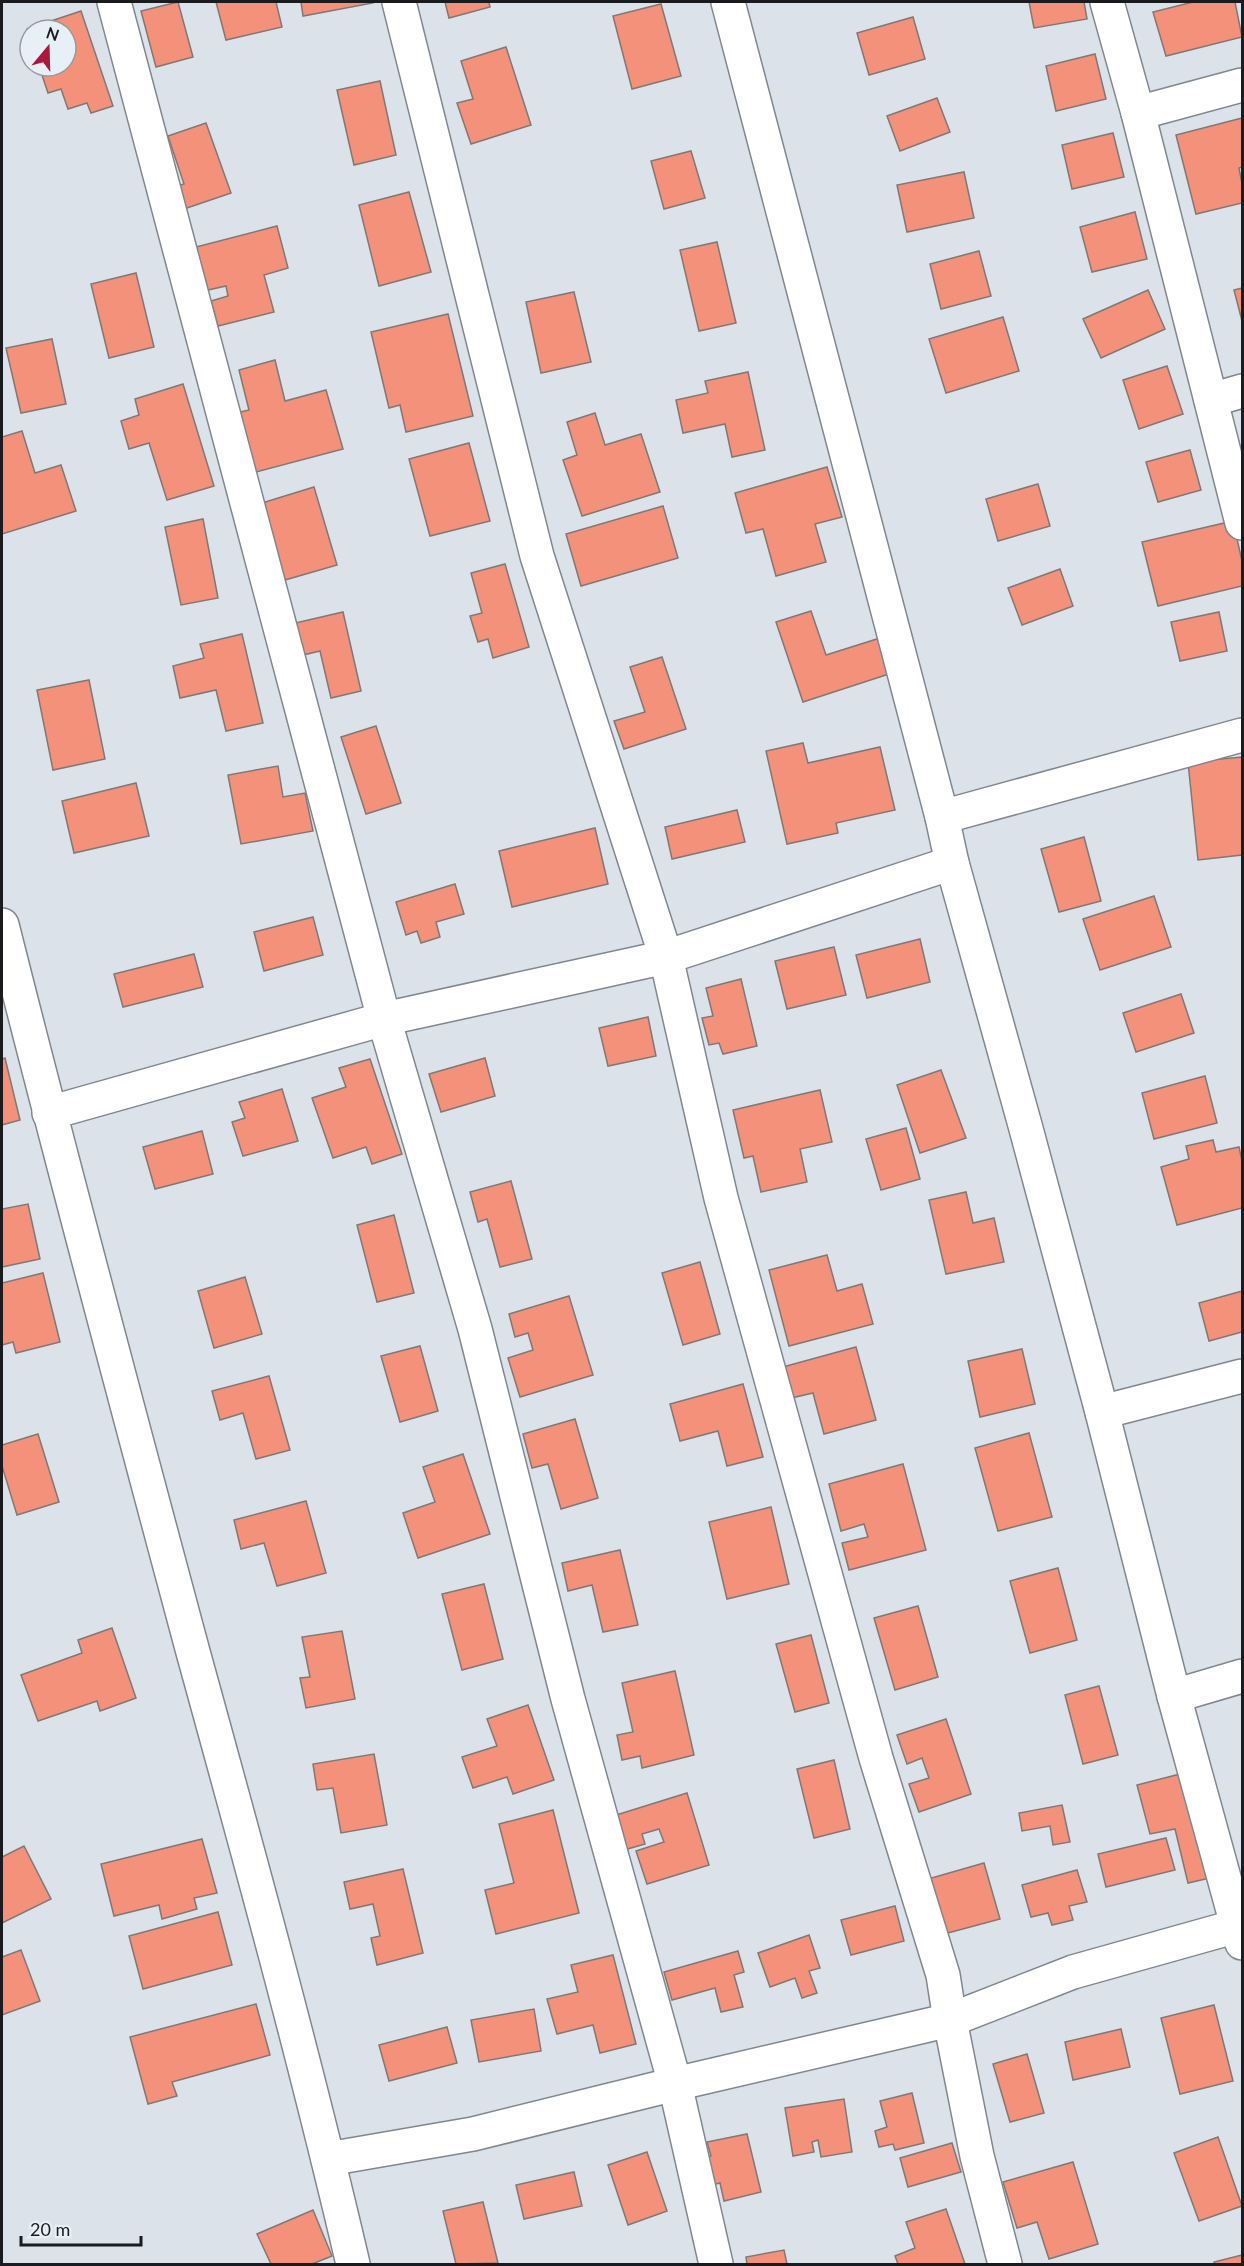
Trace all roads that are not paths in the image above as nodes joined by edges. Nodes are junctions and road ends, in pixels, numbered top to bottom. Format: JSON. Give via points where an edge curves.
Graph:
{"nodes":[{"id":1,"x":114,"y":2,"type":"edge"},
{"id":2,"x":399,"y":2,"type":"edge"},
{"id":3,"x":728,"y":2,"type":"edge"},
{"id":4,"x":1107,"y":2,"type":"edge"},
{"id":5,"x":1242,"y":85,"type":"edge"},
{"id":6,"x":1138,"y":113,"type":"junction"},
{"id":7,"x":1242,"y":391,"type":"edge"},
{"id":8,"x":1211,"y":400,"type":"junction"},
{"id":9,"x":1242,"y":524,"type":"edge"},
{"id":10,"x":1242,"y":735,"type":"edge"},
{"id":11,"x":942,"y":817,"type":"junction"},
{"id":12,"x":952,"y":863,"type":"junction"},
{"id":13,"x":2,"y":925,"type":"edge"},
{"id":14,"x":666,"y":957,"type":"junction"},
{"id":15,"x":384,"y":1019,"type":"junction"},
{"id":16,"x":49,"y":1113,"type":"junction"},
{"id":17,"x":1242,"y":1376,"type":"edge"},
{"id":18,"x":1102,"y":1412,"type":"junction"},
{"id":19,"x":1242,"y":1676,"type":"edge"},
{"id":20,"x":1174,"y":1695,"type":"junction"},
{"id":21,"x":1240,"y":1935,"type":"edge"},
{"id":22,"x":950,"y":2020,"type":"junction"},
{"id":23,"x":675,"y":2084,"type":"junction"},
{"id":24,"x":328,"y":2159,"type":"junction"},
{"id":25,"x":353,"y":2265,"type":"edge"},
{"id":26,"x":716,"y":2265,"type":"edge"},
{"id":27,"x":1005,"y":2265,"type":"edge"}],
"edges":[{"from":1,"to":15,"type":"street"},
{"from":2,"to":14,"type":"street","via":[[537,556]]},
{"from":3,"to":11,"type":"street"},
{"from":4,"to":6,"type":"street"},
{"from":5,"to":6,"type":"street"},
{"from":6,"to":8,"type":"street"},
{"from":7,"to":8,"type":"street"},
{"from":8,"to":9,"type":"street"},
{"from":10,"to":11,"type":"street"},
{"from":11,"to":12,"type":"street"},
{"from":12,"to":14,"type":"street"},
{"from":12,"to":18,"type":"street"},
{"from":13,"to":16,"type":"street"},
{"from":14,"to":15,"type":"street"},
{"from":14,"to":22,"type":"street","via":[[721,1198],[869,1735],[943,1975]]},
{"from":15,"to":16,"type":"street"},
{"from":15,"to":23,"type":"street","via":[[475,1329],[568,1699]]},
{"from":16,"to":24,"type":"street"},
{"from":17,"to":18,"type":"street"},
{"from":18,"to":20,"type":"street"},
{"from":19,"to":20,"type":"street"},
{"from":20,"to":21,"type":"street"},
{"from":21,"to":22,"type":"street","via":[[1073,1972]]},
{"from":22,"to":23,"type":"street"},
{"from":22,"to":27,"type":"street","via":[[977,2156]]},
{"from":23,"to":24,"type":"street","via":[[472,2134]]},
{"from":23,"to":26,"type":"street"},
{"from":24,"to":25,"type":"street"}]}
